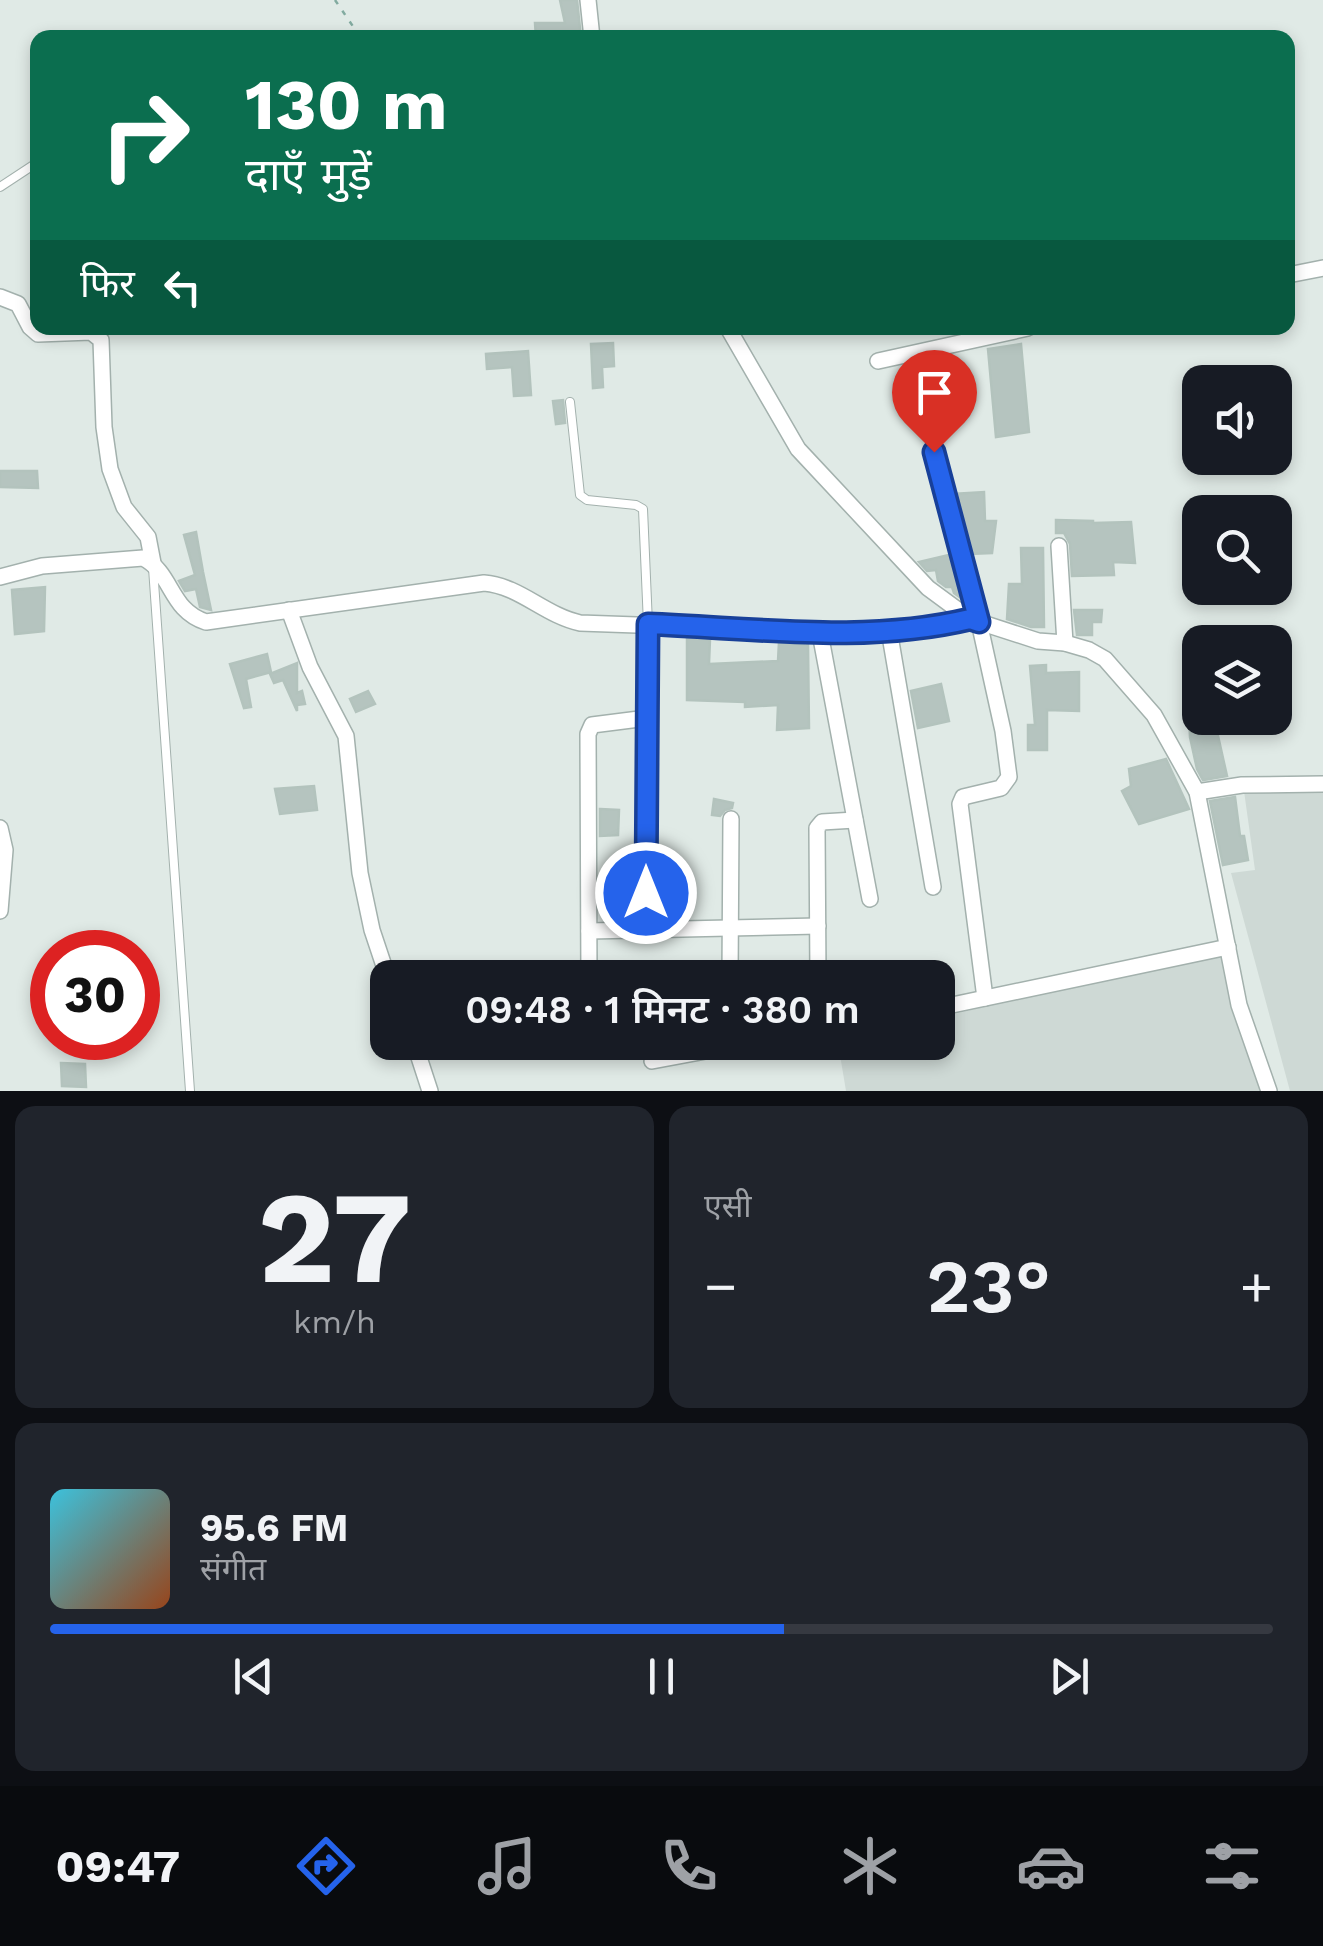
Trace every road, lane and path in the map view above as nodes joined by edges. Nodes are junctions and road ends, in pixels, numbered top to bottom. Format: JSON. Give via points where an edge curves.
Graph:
{"nodes":[{"id":1,"x":335,"y":0,"type":"edge"},
{"id":2,"x":588,"y":0,"type":"edge"},
{"id":3,"x":356,"y":30,"type":"edge"},
{"id":4,"x":591,"y":30,"type":"edge"},
{"id":5,"x":30,"y":167,"type":"edge"},
{"id":6,"x":0,"y":187,"type":"edge"},
{"id":7,"x":1323,"y":268,"type":"edge"},
{"id":8,"x":1295,"y":274,"type":"edge"},
{"id":9,"x":0,"y":297,"type":"edge"},
{"id":10,"x":30,"y":327,"type":"edge"},
{"id":11,"x":95,"y":335,"type":"edge"},
{"id":12,"x":732,"y":335,"type":"edge"},
{"id":13,"x":996,"y":335,"type":"edge"},
{"id":14,"x":878,"y":361,"type":"dead end"},
{"id":15,"x":570,"y":402,"type":"dead end"},
{"id":16,"x":934,"y":452,"type":"dead end"},
{"id":17,"x":1059,"y":546,"type":"dead end"},
{"id":18,"x":153,"y":563,"type":"junction"},
{"id":19,"x":0,"y":577,"type":"edge"},
{"id":20,"x":290,"y":610,"type":"junction"},
{"id":21,"x":974,"y":621,"type":"junction"},
{"id":22,"x":648,"y":624,"type":"junction"},
{"id":23,"x":889,"y":630,"type":"junction"},
{"id":24,"x":820,"y":633,"type":"junction"},
{"id":25,"x":1064,"y":643,"type":"junction"},
{"id":26,"x":647,"y":718,"type":"junction"},
{"id":27,"x":1323,"y":784,"type":"edge"},
{"id":28,"x":1197,"y":792,"type":"junction"},
{"id":29,"x":731,"y":819,"type":"dead end"},
{"id":30,"x":855,"y":820,"type":"junction"},
{"id":31,"x":0,"y":828,"type":"edge"},
{"id":32,"x":933,"y":886,"type":"dead end"},
{"id":33,"x":870,"y":899,"type":"dead end"},
{"id":34,"x":0,"y":911,"type":"edge"},
{"id":35,"x":729,"y":925,"type":"junction"},
{"id":36,"x":818,"y":926,"type":"junction"},
{"id":37,"x":646,"y":928,"type":"junction"},
{"id":38,"x":589,"y":930,"type":"junction"},
{"id":39,"x":1228,"y":946,"type":"junction"},
{"id":40,"x":382,"y":960,"type":"edge"},
{"id":41,"x":590,"y":960,"type":"edge"},
{"id":42,"x":730,"y":960,"type":"edge"},
{"id":43,"x":818,"y":960,"type":"edge"},
{"id":44,"x":985,"y":998,"type":"junction"},
{"id":45,"x":955,"y":1004,"type":"edge"},
{"id":46,"x":420,"y":1060,"type":"edge"},
{"id":47,"x":657,"y":1060,"type":"edge"},
{"id":48,"x":652,"y":1061,"type":"dead end"},
{"id":49,"x":190,"y":1091,"type":"edge"},
{"id":50,"x":430,"y":1091,"type":"edge"},
{"id":51,"x":1270,"y":1091,"type":"edge"}],
"edges":[{"from":1,"to":3,"type":"path"},
{"from":2,"to":4,"type":"street"},
{"from":5,"to":6,"type":"lane"},
{"from":7,"to":8,"type":"street"},
{"from":9,"to":10,"type":"street","via":[[18,304]]},
{"from":11,"to":18,"type":"street","via":[[101,340],[110,468],[124,508],[150,541]]},
{"from":12,"to":21,"type":"street","via":[[798,449],[928,588]]},
{"from":13,"to":14,"type":"street"},
{"from":15,"to":22,"type":"lane","via":[[580,495],[643,509]]},
{"from":16,"to":21,"type":"lane"},
{"from":17,"to":25,"type":"street"},
{"from":18,"to":19,"type":"street","via":[[143,558],[42,566]]},
{"from":18,"to":20,"type":"street","via":[[194,618],[228,621]]},
{"from":18,"to":49,"type":"lane"},
{"from":20,"to":22,"type":"street","via":[[501,584],[559,618]]},
{"from":20,"to":40,"type":"street","via":[[346,736],[360,873]]},
{"from":21,"to":23,"type":"street"},
{"from":21,"to":25,"type":"street"},
{"from":21,"to":44,"type":"street","via":[[1009,777],[1001,788],[966,796],[960,804]]},
{"from":22,"to":24,"type":"street"},
{"from":22,"to":26,"type":"street"},
{"from":23,"to":24,"type":"street"},
{"from":23,"to":32,"type":"street"},
{"from":24,"to":30,"type":"street"},
{"from":25,"to":28,"type":"street","via":[[1089,650],[1117,673],[1154,715]]},
{"from":26,"to":37,"type":"street"},
{"from":26,"to":38,"type":"street","via":[[601,722],[588,734]]},
{"from":27,"to":28,"type":"street"},
{"from":28,"to":39,"type":"street"},
{"from":29,"to":35,"type":"street"},
{"from":30,"to":33,"type":"street"},
{"from":30,"to":36,"type":"street","via":[[818,826]]},
{"from":31,"to":34,"type":"street"},
{"from":35,"to":36,"type":"street"},
{"from":35,"to":37,"type":"street"},
{"from":35,"to":42,"type":"street"},
{"from":36,"to":43,"type":"street"},
{"from":37,"to":38,"type":"street"},
{"from":38,"to":41,"type":"street"},
{"from":39,"to":44,"type":"street"},
{"from":39,"to":51,"type":"street","via":[[1239,1005]]},
{"from":44,"to":45,"type":"street"},
{"from":46,"to":50,"type":"street"},
{"from":47,"to":48,"type":"street"}]}
